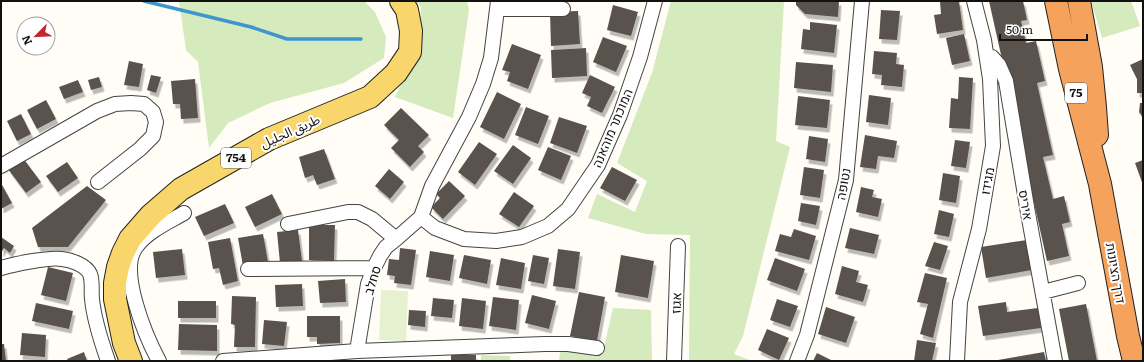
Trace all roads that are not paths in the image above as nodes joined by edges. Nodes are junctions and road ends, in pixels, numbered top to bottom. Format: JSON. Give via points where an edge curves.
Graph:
{"nodes":[{"id":1,"x":401,"y":1,"type":"edge"},
{"id":2,"x":655,"y":1,"type":"edge"},
{"id":3,"x":862,"y":1,"type":"edge"},
{"id":4,"x":974,"y":1,"type":"edge"},
{"id":5,"x":1056,"y":1,"type":"edge"},
{"id":6,"x":1079,"y":1,"type":"edge"},
{"id":7,"x":498,"y":5,"type":"edge"},
{"id":8,"x":563,"y":9,"type":"dead end"},
{"id":9,"x":986,"y":58,"type":"junction"},
{"id":10,"x":1,"y":166,"type":"edge"},
{"id":11,"x":98,"y":182,"type":"dead end"},
{"id":12,"x":1100,"y":184,"type":"junction"},
{"id":13,"x":184,"y":213,"type":"dead end"},
{"id":14,"x":421,"y":217,"type":"junction"},
{"id":15,"x":288,"y":224,"type":"dead end"},
{"id":16,"x":396,"y":239,"type":"junction"},
{"id":17,"x":678,"y":246,"type":"dead end"},
{"id":18,"x":1,"y":268,"type":"edge"},
{"id":19,"x":374,"y":268,"type":"junction"},
{"id":20,"x":248,"y":269,"type":"dead end"},
{"id":21,"x":1078,"y":283,"type":"dead end"},
{"id":22,"x":1043,"y":292,"type":"junction"},
{"id":23,"x":597,"y":348,"type":"dead end"},
{"id":24,"x":357,"y":351,"type":"junction"},
{"id":25,"x":108,"y":361,"type":"edge"},
{"id":26,"x":131,"y":361,"type":"edge"},
{"id":27,"x":159,"y":361,"type":"edge"},
{"id":28,"x":223,"y":361,"type":"edge"},
{"id":29,"x":674,"y":361,"type":"edge"},
{"id":30,"x":797,"y":361,"type":"edge"},
{"id":31,"x":957,"y":361,"type":"edge"},
{"id":32,"x":1055,"y":361,"type":"edge"},
{"id":33,"x":1134,"y":361,"type":"edge"}],
"edges":[{"from":1,"to":26,"type":"main road","name":"طريق الجليل","number":"754","via":[[407,10],[411,31],[410,52],[396,74],[370,97],[268,139],[181,189],[130,239],[118,267],[115,299],[124,344]]},
{"from":2,"to":14,"type":"street","name":"המוכתר מוהאנה","via":[[640,57],[620,115],[598,165],[568,209],[548,226],[529,235],[496,241],[464,239],[435,228]]},
{"from":3,"to":30,"type":"street","name":"נטופה","via":[[846,180],[807,335]]},
{"from":4,"to":9,"type":"street","name":"מגידו"},
{"from":5,"to":12,"type":"highway","name":"דרך הציונות","number":"75","via":[[1070,69]]},
{"from":6,"to":12,"type":"highway","name":"דרך הציונות","number":"75","via":[[1091,67]]},
{"from":7,"to":8,"type":"street"},
{"from":7,"to":14,"type":"street","name":"סחלב","via":[[490,58],[483,84],[469,117],[432,186]]},
{"from":9,"to":22,"type":"street","name":"איריס","via":[[992,58],[999,65],[1006,81]]},
{"from":9,"to":31,"type":"street","name":"מגידו","via":[[991,95],[993,146],[978,229],[960,302]]},
{"from":10,"to":11,"type":"street","via":[[97,111],[115,104],[144,104],[153,112],[156,122],[153,136]]},
{"from":12,"to":33,"type":"highway","name":"דרך הציונות","number":"75"},
{"from":13,"to":27,"type":"street","via":[[151,232],[135,248],[130,263],[133,291],[141,323]]},
{"from":14,"to":16,"type":"street","name":"סחלב"},
{"from":15,"to":16,"type":"street","via":[[358,212],[372,219]]},
{"from":16,"to":19,"type":"street","name":"סחלב","via":[[386,247]]},
{"from":17,"to":29,"type":"street","name":"אגוז"},
{"from":18,"to":25,"type":"street","via":[[61,259],[79,264],[87,270],[91,275],[92,299]]},
{"from":19,"to":20,"type":"street"},
{"from":19,"to":24,"type":"street","name":"סחלב","via":[[368,284]]},
{"from":21,"to":22,"type":"street"},
{"from":22,"to":32,"type":"street","name":"איריס"},
{"from":23,"to":24,"type":"street","via":[[545,344]]},
{"from":24,"to":28,"type":"street"}]}
